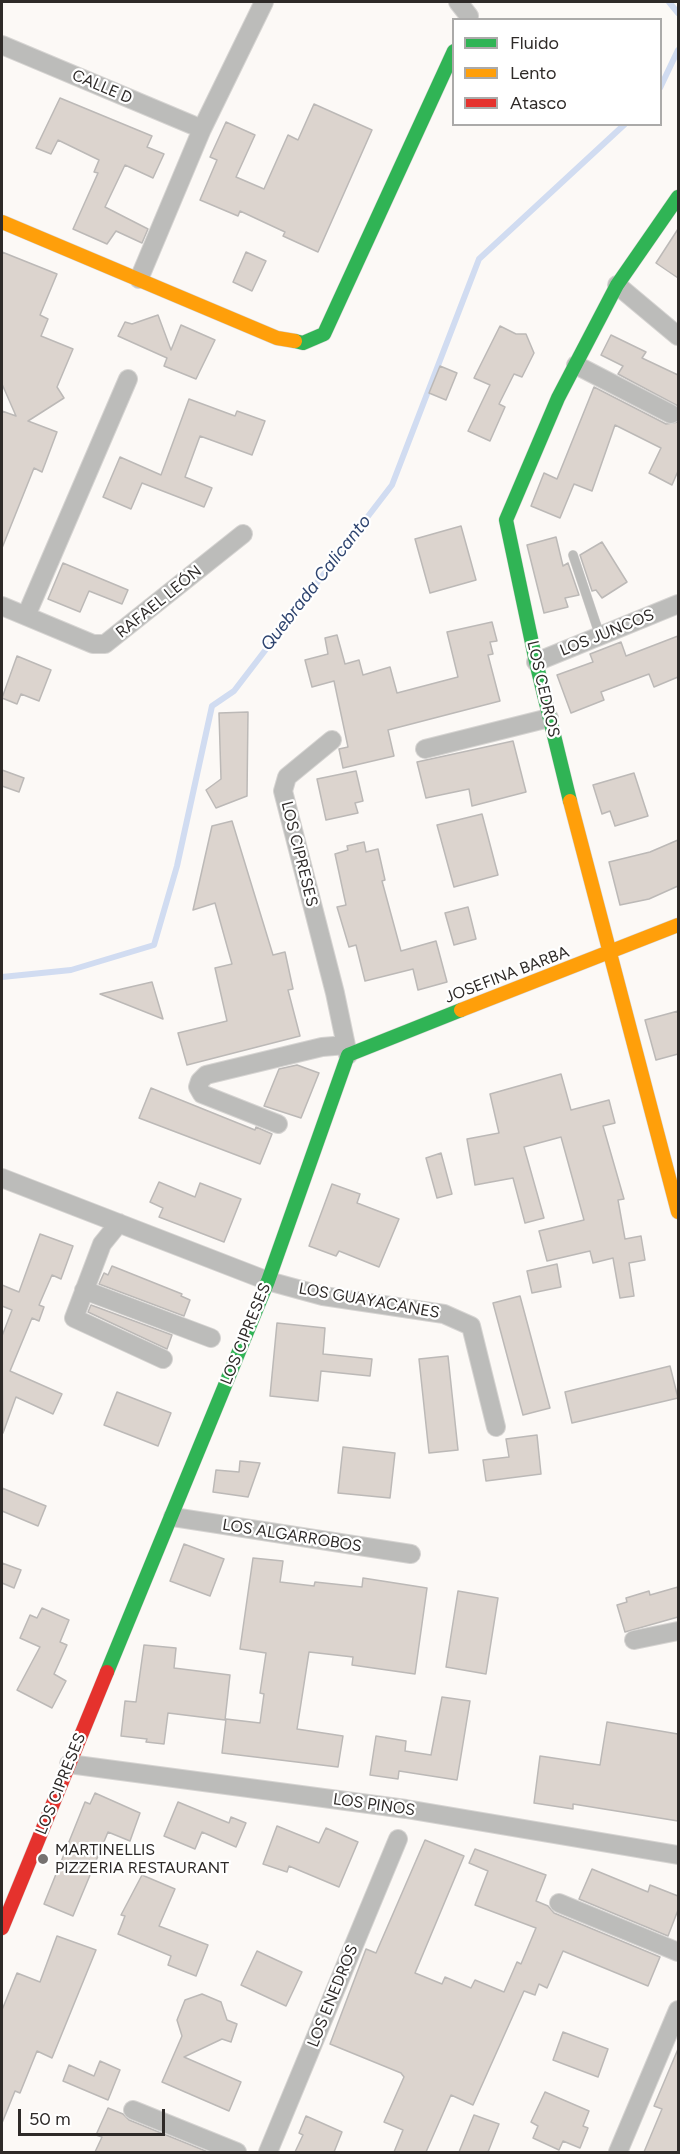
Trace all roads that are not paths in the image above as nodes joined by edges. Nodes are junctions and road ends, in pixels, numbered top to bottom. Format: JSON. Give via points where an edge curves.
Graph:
{"nodes":[{"id":1,"x":264,"y":2,"type":"edge"},
{"id":2,"x":458,"y":2,"type":"edge"},
{"id":3,"x":468,"y":18,"type":"edge"},
{"id":4,"x":2,"y":45,"type":"edge"},
{"id":5,"x":452,"y":53,"type":"edge"},
{"id":6,"x":202,"y":129,"type":"junction"},
{"id":7,"x":678,"y":197,"type":"edge"},
{"id":8,"x":2,"y":222,"type":"edge"},
{"id":9,"x":139,"y":279,"type":"junction"},
{"id":10,"x":617,"y":285,"type":"junction"},
{"id":11,"x":678,"y":336,"type":"edge"},
{"id":12,"x":576,"y":365,"type":"junction"},
{"id":13,"x":128,"y":379,"type":"dead end"},
{"id":14,"x":671,"y":414,"type":"dead end"},
{"id":15,"x":243,"y":534,"type":"dead end"},
{"id":16,"x":573,"y":555,"type":"dead end"},
{"id":17,"x":678,"y":604,"type":"edge"},
{"id":18,"x":2,"y":606,"type":"edge"},
{"id":19,"x":26,"y":616,"type":"junction"},
{"id":20,"x":600,"y":636,"type":"junction"},
{"id":21,"x":536,"y":662,"type":"junction"},
{"id":22,"x":549,"y":718,"type":"junction"},
{"id":23,"x":332,"y":740,"type":"dead end"},
{"id":24,"x":425,"y":748,"type":"dead end"},
{"id":25,"x":678,"y":925,"type":"edge"},
{"id":26,"x":610,"y":952,"type":"junction"},
{"id":27,"x":347,"y":1050,"type":"junction"},
{"id":28,"x":278,"y":1124,"type":"dead end"},
{"id":29,"x":2,"y":1178,"type":"edge"},
{"id":30,"x":678,"y":1212,"type":"edge"},
{"id":31,"x":119,"y":1222,"type":"junction"},
{"id":32,"x":268,"y":1281,"type":"junction"},
{"id":33,"x":84,"y":1290,"type":"junction"},
{"id":34,"x":211,"y":1338,"type":"dead end"},
{"id":35,"x":163,"y":1359,"type":"dead end"},
{"id":36,"x":496,"y":1427,"type":"dead end"},
{"id":37,"x":172,"y":1517,"type":"junction"},
{"id":38,"x":411,"y":1554,"type":"dead end"},
{"id":39,"x":678,"y":1631,"type":"edge"},
{"id":40,"x":634,"y":1640,"type":"dead end"},
{"id":41,"x":69,"y":1764,"type":"junction"},
{"id":42,"x":398,"y":1839,"type":"dead end"},
{"id":43,"x":678,"y":1855,"type":"edge"},
{"id":44,"x":559,"y":1903,"type":"dead end"},
{"id":45,"x":2,"y":1928,"type":"edge"},
{"id":46,"x":678,"y":1952,"type":"edge"},
{"id":47,"x":678,"y":2010,"type":"edge"},
{"id":48,"x":132,"y":2110,"type":"dead end"},
{"id":49,"x":237,"y":2152,"type":"edge"},
{"id":50,"x":268,"y":2152,"type":"edge"},
{"id":51,"x":618,"y":2152,"type":"edge"}],
"edges":[{"from":1,"to":6,"type":"street"},
{"from":2,"to":3,"type":"street"},
{"from":4,"to":6,"type":"street","name":"CALLE D"},
{"from":5,"to":9,"type":"street","via":[[324,334],[303,343],[277,338]]},
{"from":6,"to":9,"type":"street"},
{"from":7,"to":10,"type":"street","name":"LOS CEDROS"},
{"from":8,"to":9,"type":"street"},
{"from":10,"to":11,"type":"street"},
{"from":10,"to":12,"type":"street","name":"LOS CEDROS"},
{"from":12,"to":14,"type":"street"},
{"from":12,"to":21,"type":"street","name":"LOS CEDROS","via":[[507,517]]},
{"from":13,"to":19,"type":"street"},
{"from":15,"to":19,"type":"street","name":"RAFAEL LEÓN","via":[[105,644],[93,644]]},
{"from":16,"to":20,"type":"lane"},
{"from":17,"to":20,"type":"street","name":"LOS JUNCOS"},
{"from":18,"to":19,"type":"street","name":"RAFAEL LEÓN"},
{"from":20,"to":21,"type":"street","name":"LOS JUNCOS"},
{"from":21,"to":22,"type":"street","name":"LOS CEDROS"},
{"from":22,"to":24,"type":"street"},
{"from":22,"to":26,"type":"street","name":"LOS CEDROS"},
{"from":23,"to":27,"type":"street","name":"LOS CIPRESES","via":[[287,777],[283,791]]},
{"from":25,"to":26,"type":"street","name":"JOSEFINA BARBA"},
{"from":26,"to":27,"type":"street","name":"JOSEFINA BARBA"},
{"from":26,"to":30,"type":"street","name":"LOS CEDROS"},
{"from":27,"to":28,"type":"street","via":[[298,1052],[206,1075],[200,1081],[202,1094]]},
{"from":27,"to":32,"type":"street","name":"LOS CIPRESES"},
{"from":29,"to":31,"type":"street","name":"LOS GUAYACANES"},
{"from":31,"to":32,"type":"street","name":"LOS GUAYACANES"},
{"from":31,"to":33,"type":"street","via":[[102,1244]]},
{"from":32,"to":36,"type":"street","name":"LOS GUAYACANES","via":[[323,1296],[444,1314],[471,1326]]},
{"from":32,"to":37,"type":"street","name":"LOS CIPRESES"},
{"from":33,"to":34,"type":"street"},
{"from":33,"to":35,"type":"street","via":[[75,1314],[77,1321]]},
{"from":37,"to":38,"type":"street","name":"LOS ALGARROBOS"},
{"from":37,"to":41,"type":"street","name":"LOS CIPRESES"},
{"from":39,"to":40,"type":"street"},
{"from":41,"to":43,"type":"street","name":"LOS PINOS","via":[[406,1809]]},
{"from":41,"to":45,"type":"street","name":"LOS CIPRESES"},
{"from":42,"to":50,"type":"street","name":"LOS ENEDROS"},
{"from":44,"to":46,"type":"street"},
{"from":47,"to":51,"type":"street"},
{"from":48,"to":49,"type":"street"}]}
